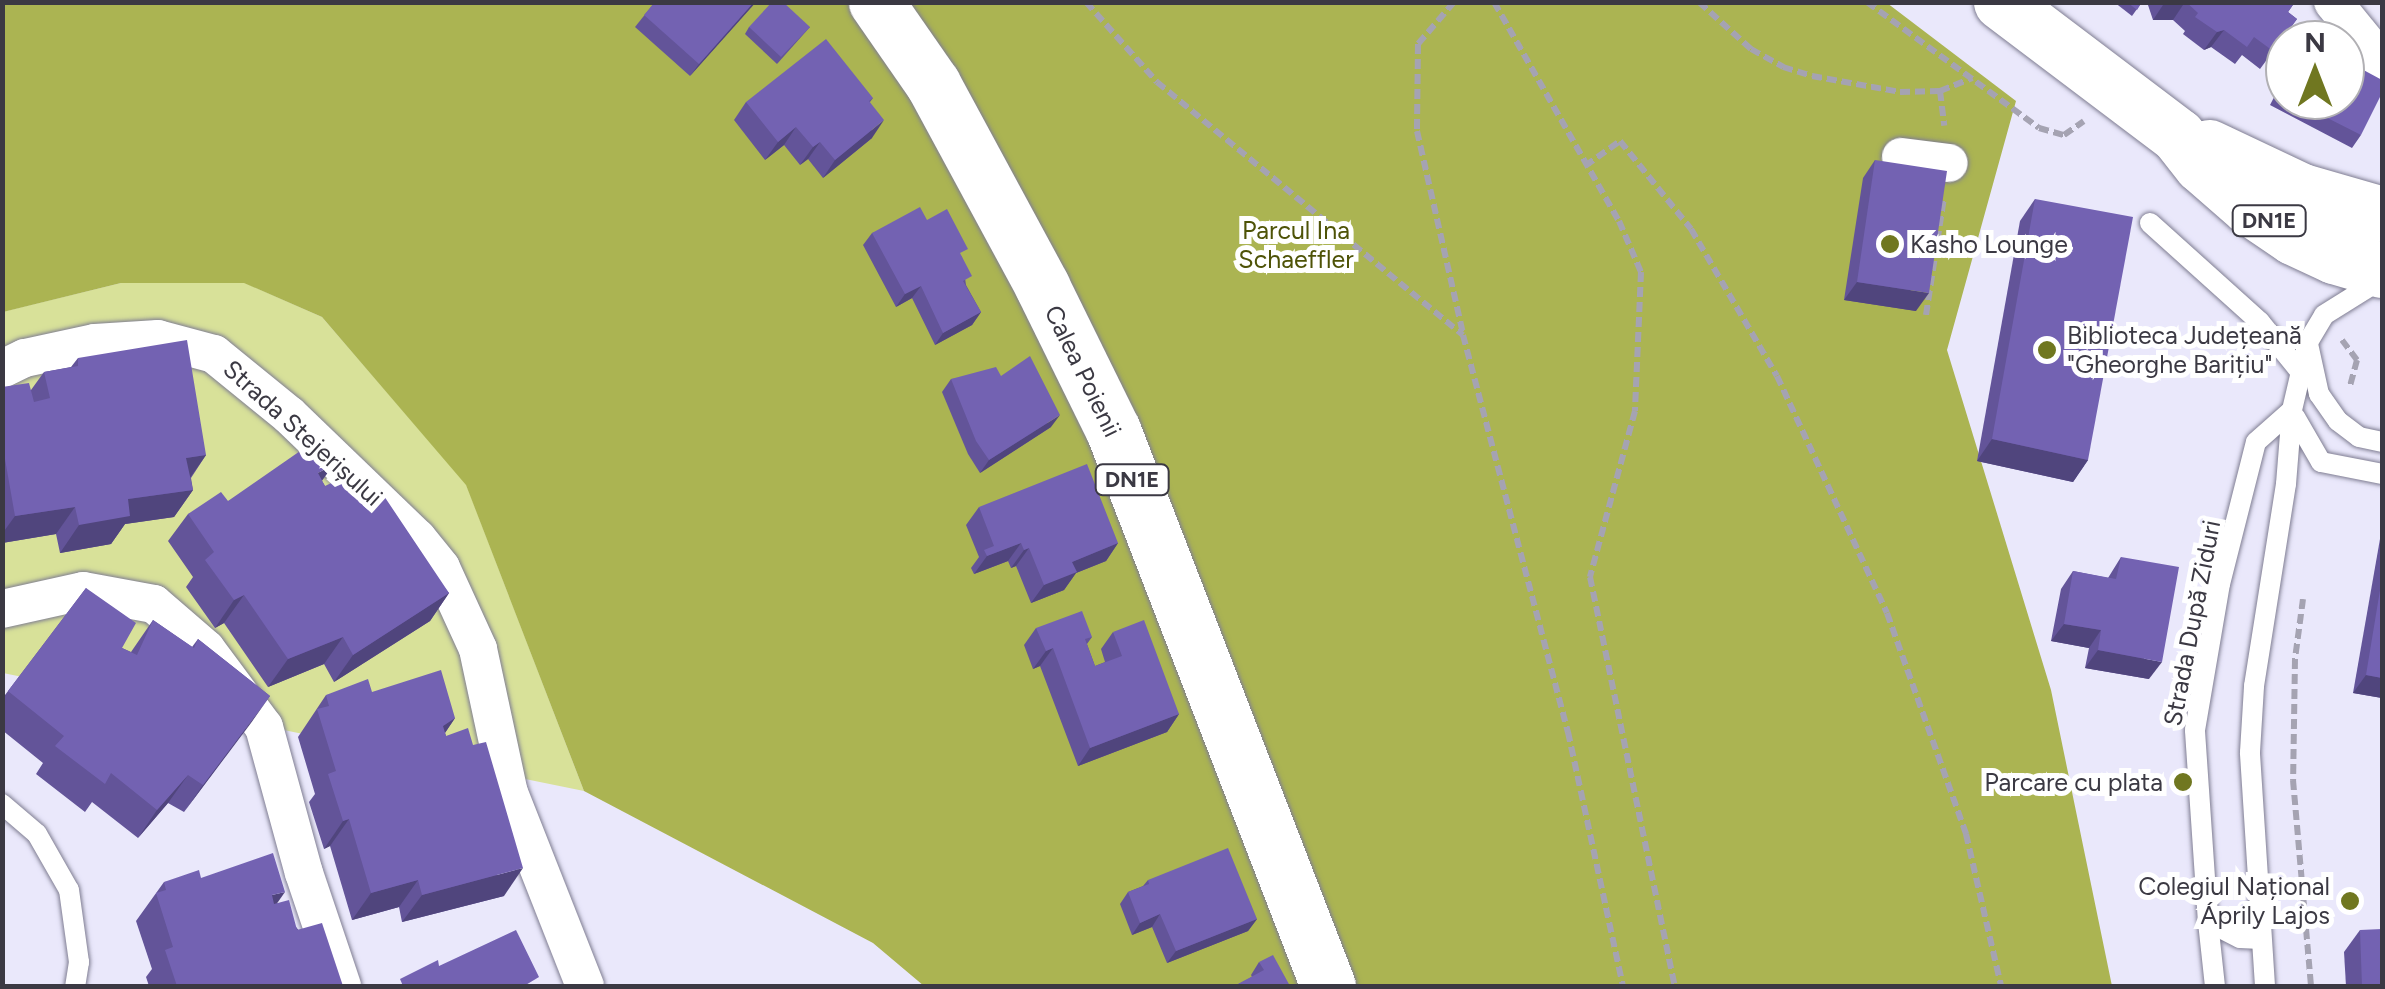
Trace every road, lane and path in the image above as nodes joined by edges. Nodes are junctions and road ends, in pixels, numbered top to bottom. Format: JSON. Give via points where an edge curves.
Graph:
{"nodes":[{"id":1,"x":876,"y":2,"type":"edge"},
{"id":2,"x":1086,"y":2,"type":"edge"},
{"id":3,"x":1454,"y":2,"type":"edge"},
{"id":4,"x":1494,"y":2,"type":"edge"},
{"id":5,"x":1699,"y":2,"type":"edge"},
{"id":6,"x":1867,"y":2,"type":"edge"},
{"id":7,"x":2001,"y":2,"type":"edge"},
{"id":8,"x":2333,"y":2,"type":"edge"},
{"id":9,"x":2382,"y":62,"type":"edge"},
{"id":10,"x":1973,"y":78,"type":"junction"},
{"id":11,"x":2088,"y":118,"type":"dead end"},
{"id":12,"x":2178,"y":136,"type":"junction"},
{"id":13,"x":1901,"y":156,"type":"dead end"},
{"id":14,"x":1949,"y":163,"type":"dead end"},
{"id":15,"x":1586,"y":166,"type":"junction"},
{"id":16,"x":2378,"y":206,"type":"edge"},
{"id":17,"x":2150,"y":223,"type":"dead end"},
{"id":18,"x":2382,"y":270,"type":"edge"},
{"id":19,"x":2382,"y":278,"type":"edge"},
{"id":20,"x":2324,"y":316,"type":"junction"},
{"id":21,"x":1464,"y":335,"type":"junction"},
{"id":22,"x":2308,"y":342,"type":"junction"},
{"id":23,"x":2,"y":369,"type":"edge"},
{"id":24,"x":2299,"y":370,"type":"junction"},
{"id":25,"x":2360,"y":399,"type":"dead end"},
{"id":26,"x":2292,"y":410,"type":"junction"},
{"id":27,"x":2382,"y":442,"type":"edge"},
{"id":28,"x":2382,"y":474,"type":"edge"},
{"id":29,"x":2305,"y":580,"type":"dead end"},
{"id":30,"x":2,"y":609,"type":"edge"},
{"id":31,"x":2,"y":804,"type":"edge"},
{"id":32,"x":2208,"y":922,"type":"junction"},
{"id":33,"x":2261,"y":939,"type":"junction"},
{"id":34,"x":74,"y":986,"type":"edge"},
{"id":35,"x":342,"y":986,"type":"edge"},
{"id":36,"x":585,"y":986,"type":"edge"},
{"id":37,"x":1328,"y":986,"type":"edge"},
{"id":38,"x":1623,"y":986,"type":"edge"},
{"id":39,"x":1675,"y":986,"type":"edge"},
{"id":40,"x":2001,"y":986,"type":"edge"},
{"id":41,"x":2215,"y":986,"type":"edge"},
{"id":42,"x":2265,"y":986,"type":"edge"},
{"id":43,"x":2311,"y":986,"type":"edge"}],
"edges":[{"from":1,"to":37,"type":"main road","name":"Calea Poienii","number":"DN1E","via":[[933,84],[1113,430]]},
{"from":2,"to":21,"type":"path","via":[[1158,82]]},
{"from":3,"to":21,"type":"path","via":[[1418,44],[1417,131]]},
{"from":4,"to":15,"type":"path"},
{"from":5,"to":10,"type":"path","via":[[1751,49],[1812,76],[1900,92],[1940,91]]},
{"from":6,"to":10,"type":"path"},
{"from":7,"to":12,"type":"main road","number":"DN1E"},
{"from":8,"to":9,"type":"street"},
{"from":10,"to":11,"type":"path","via":[[2039,128],[2064,136]]},
{"from":12,"to":16,"type":"main road","number":"DN1E","via":[[2302,191]]},
{"from":12,"to":18,"type":"main road","number":"DN1E","via":[[2201,165],[2293,237]]},
{"from":13,"to":14,"type":"street"},
{"from":15,"to":39,"type":"path","via":[[1642,272],[1635,411],[1590,577]]},
{"from":15,"to":40,"type":"path","via":[[1620,141],[1691,230],[1777,376],[1887,613],[1966,834]]},
{"from":17,"to":24,"type":"lane","via":[[2260,322]]},
{"from":19,"to":20,"type":"lane"},
{"from":20,"to":22,"type":"lane"},
{"from":20,"to":25,"type":"path","via":[[2357,360],[2350,386]]},
{"from":21,"to":38,"type":"path","via":[[1568,732]]},
{"from":22,"to":24,"type":"lane"},
{"from":22,"to":27,"type":"lane","via":[[2318,394],[2359,438]]},
{"from":23,"to":36,"type":"street","name":"Strada Stejerișului","via":[[95,343],[158,338],[214,354],[290,415],[417,538],[447,580],[478,649],[508,793]]},
{"from":24,"to":26,"type":"lane"},
{"from":26,"to":28,"type":"lane","via":[[2321,462]]},
{"from":26,"to":32,"type":"lane","name":"Strada După Ziduri","via":[[2256,442],[2220,584],[2195,730]]},
{"from":26,"to":33,"type":"lane","via":[[2250,752]]},
{"from":29,"to":43,"type":"path","via":[[2295,659],[2293,780]]},
{"from":30,"to":35,"type":"street","via":[[84,591],[154,604],[206,649],[264,726]]},
{"from":31,"to":34,"type":"lane","via":[[36,834],[69,890],[79,962]]},
{"from":32,"to":33,"type":"lane","via":[[2240,938]]},
{"from":32,"to":41,"type":"lane","name":"Strada După Ziduri"},
{"from":33,"to":42,"type":"lane"}]}
